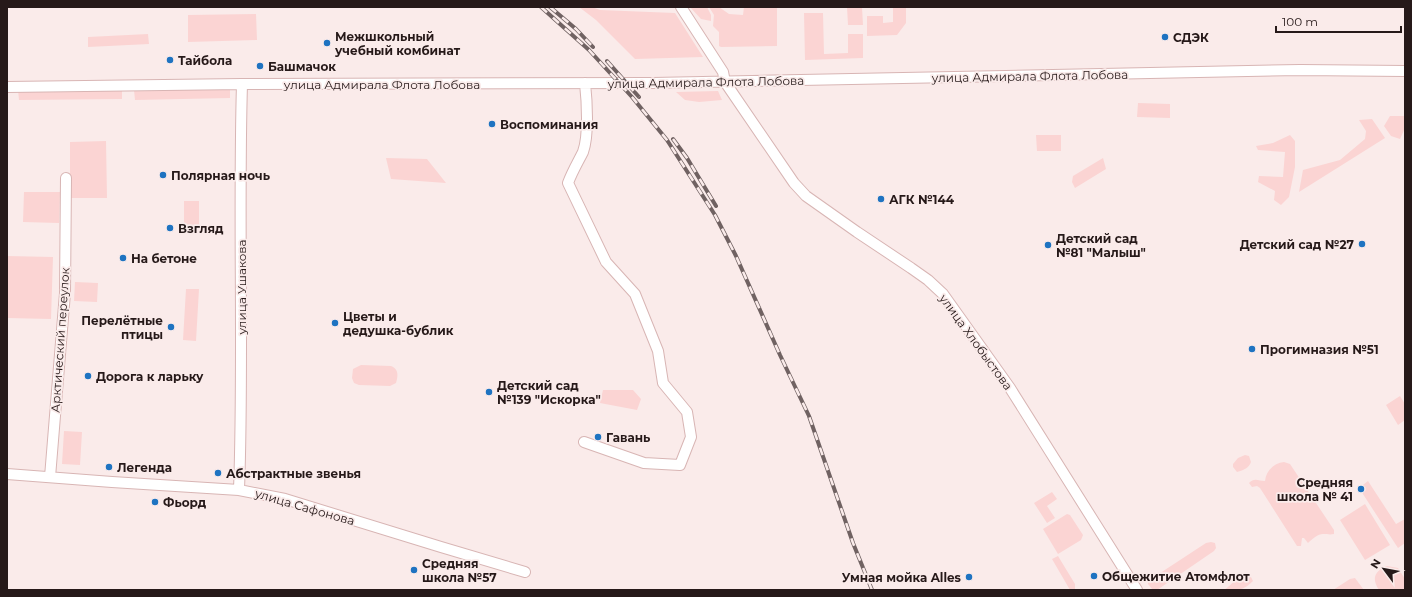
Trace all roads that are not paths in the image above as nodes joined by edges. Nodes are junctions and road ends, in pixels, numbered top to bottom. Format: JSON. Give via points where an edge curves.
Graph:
{"nodes":[{"id":1,"x":681,"y":7,"type":"edge"},
{"id":2,"x":1405,"y":71,"type":"edge"},
{"id":3,"x":725,"y":82,"type":"junction"},
{"id":4,"x":585,"y":83,"type":"junction"},
{"id":5,"x":242,"y":84,"type":"junction"},
{"id":6,"x":7,"y":87,"type":"edge"},
{"id":7,"x":66,"y":178,"type":"dead end"},
{"id":8,"x":584,"y":442,"type":"dead end"},
{"id":9,"x":7,"y":474,"type":"edge"},
{"id":10,"x":50,"y":477,"type":"junction"},
{"id":11,"x":239,"y":490,"type":"junction"},
{"id":12,"x":525,"y":572,"type":"dead end"},
{"id":13,"x":1137,"y":590,"type":"edge"}],
"edges":[{"from":1,"to":3,"type":"street","name":"улица Хлобыстова","via":[[722,72]]},
{"from":2,"to":3,"type":"street","name":"улица Адмирала Флота Лобова","via":[[1292,70]]},
{"from":3,"to":4,"type":"street","name":"улица Адмирала Флота Лобова"},
{"from":3,"to":13,"type":"street","name":"улица Хлобыстова","via":[[794,183],[806,196],[928,280],[943,294],[1010,388]]},
{"from":4,"to":5,"type":"street","name":"улица Адмирала Флота Лобова"},
{"from":4,"to":8,"type":"street","via":[[585,143],[568,183],[606,262],[635,294],[658,351],[663,384],[687,412],[690,437],[680,465],[644,463]]},
{"from":5,"to":6,"type":"street","name":"улица Адмирала Флота Лобова"},
{"from":5,"to":11,"type":"street","name":"улица Ушакова"},
{"from":7,"to":10,"type":"street","name":"Арктический переулок","via":[[66,293]]},
{"from":9,"to":10,"type":"street","name":"улица Сафонова"},
{"from":10,"to":11,"type":"street","name":"улица Сафонова"},
{"from":11,"to":12,"type":"street","name":"улица Сафонова","via":[[286,499]]}]}
